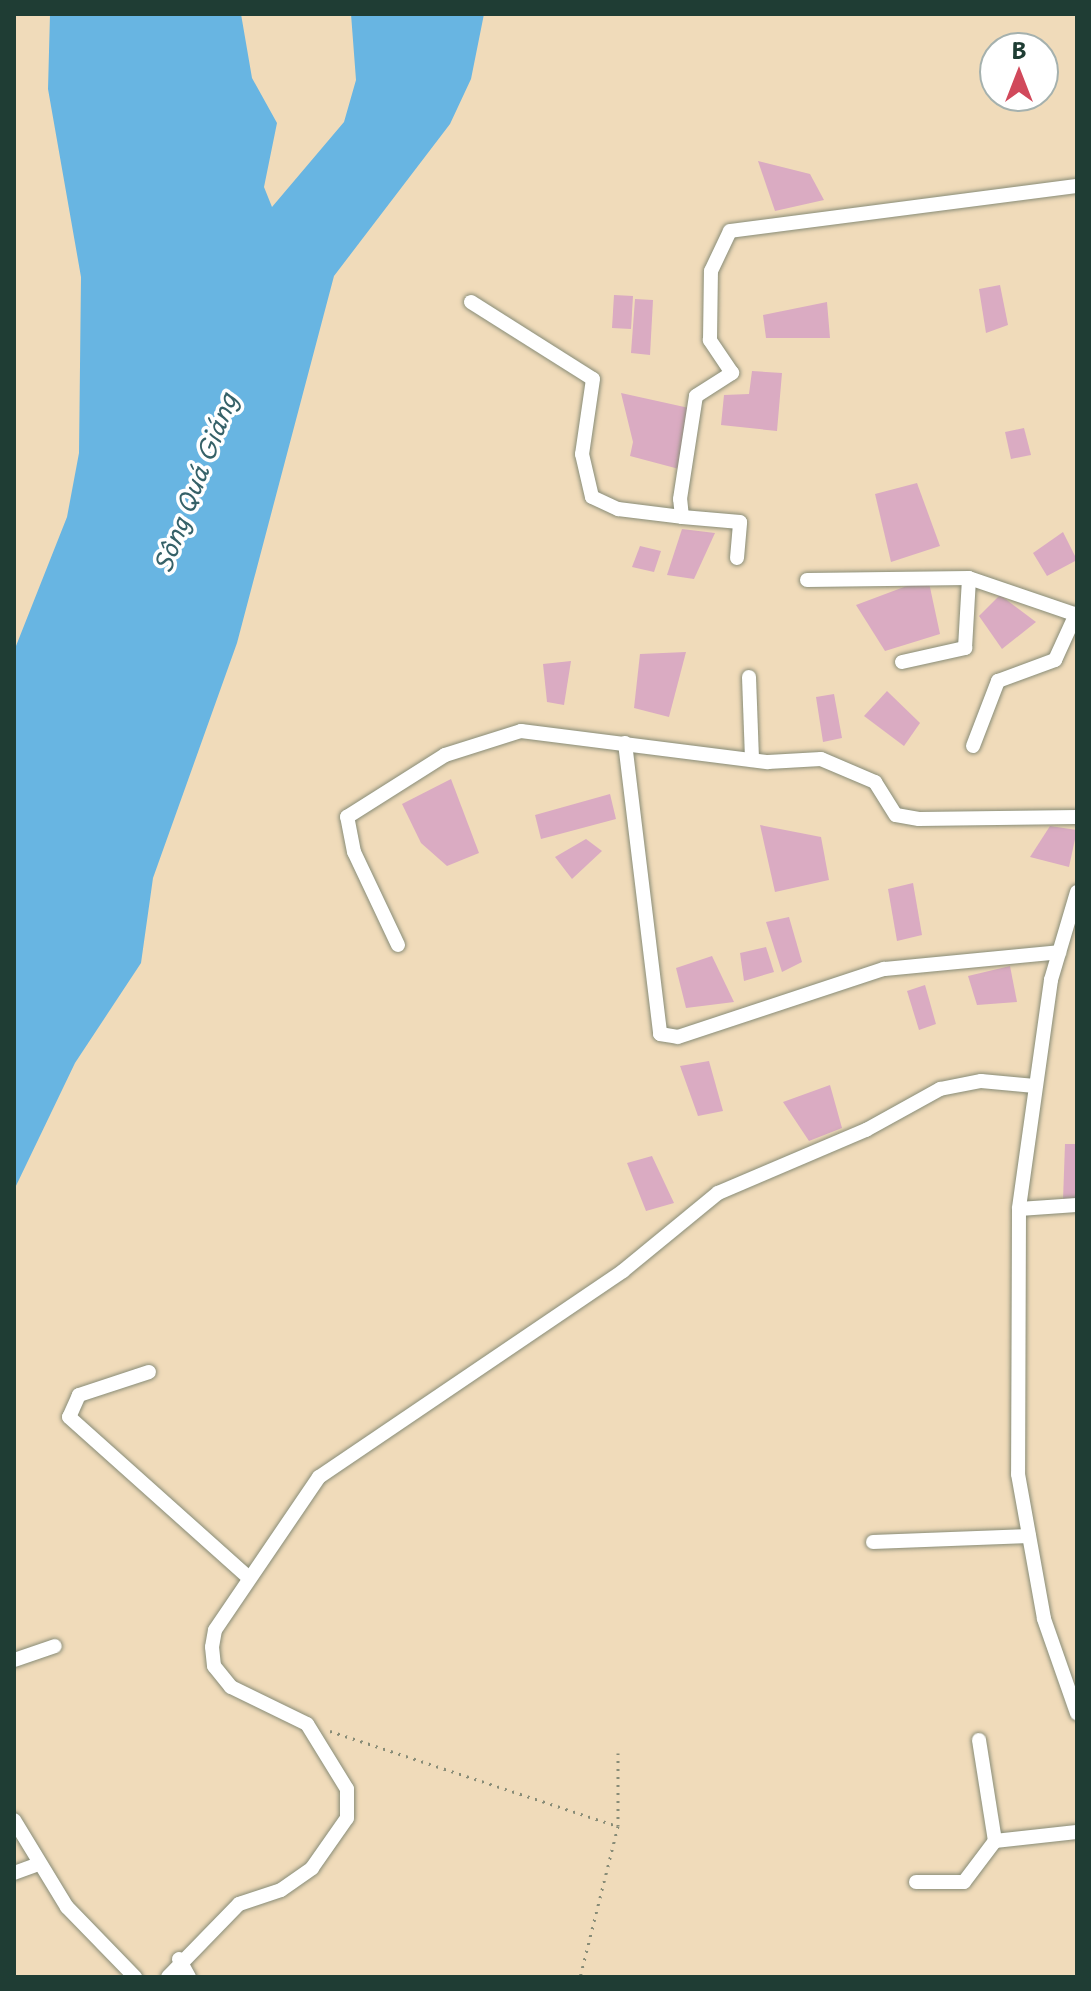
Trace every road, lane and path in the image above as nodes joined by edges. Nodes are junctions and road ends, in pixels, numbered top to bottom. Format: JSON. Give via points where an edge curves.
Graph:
{"nodes":[{"id":1,"x":1077,"y":186,"type":"edge"},
{"id":2,"x":471,"y":302,"type":"dead end"},
{"id":3,"x":682,"y":517,"type":"junction"},
{"id":4,"x":737,"y":558,"type":"dead end"},
{"id":5,"x":969,"y":578,"type":"junction"},
{"id":6,"x":807,"y":580,"type":"dead end"},
{"id":7,"x":1076,"y":614,"type":"edge"},
{"id":8,"x":902,"y":662,"type":"dead end"},
{"id":9,"x":749,"y":677,"type":"dead end"},
{"id":10,"x":625,"y":743,"type":"junction"},
{"id":11,"x":973,"y":746,"type":"dead end"},
{"id":12,"x":752,"y":760,"type":"junction"},
{"id":13,"x":1077,"y":817,"type":"edge"},
{"id":14,"x":1077,"y":892,"type":"edge"},
{"id":15,"x":398,"y":945,"type":"dead end"},
{"id":16,"x":1059,"y":952,"type":"junction"},
{"id":17,"x":1035,"y":1086,"type":"junction"},
{"id":18,"x":1077,"y":1205,"type":"edge"},
{"id":19,"x":1019,"y":1209,"type":"junction"},
{"id":20,"x":149,"y":1372,"type":"dead end"},
{"id":21,"x":1029,"y":1536,"type":"junction"},
{"id":22,"x":873,"y":1542,"type":"dead end"},
{"id":23,"x":248,"y":1577,"type":"junction"},
{"id":24,"x":55,"y":1646,"type":"dead end"},
{"id":25,"x":14,"y":1660,"type":"edge"},
{"id":26,"x":1077,"y":1713,"type":"edge"},
{"id":27,"x":307,"y":1724,"type":"junction"},
{"id":28,"x":979,"y":1740,"type":"dead end"},
{"id":29,"x":618,"y":1753,"type":"dead end"},
{"id":30,"x":14,"y":1820,"type":"edge"},
{"id":31,"x":618,"y":1826,"type":"junction"},
{"id":32,"x":1077,"y":1832,"type":"edge"},
{"id":33,"x":995,"y":1841,"type":"junction"},
{"id":34,"x":39,"y":1864,"type":"junction"},
{"id":35,"x":14,"y":1873,"type":"edge"},
{"id":36,"x":916,"y":1882,"type":"dead end"},
{"id":37,"x":179,"y":1959,"type":"junction"},
{"id":38,"x":114,"y":1970,"type":"edge"},
{"id":39,"x":135,"y":1977,"type":"edge"},
{"id":40,"x":168,"y":1977,"type":"edge"},
{"id":41,"x":189,"y":1977,"type":"edge"},
{"id":42,"x":580,"y":1977,"type":"edge"}],
"edges":[{"from":1,"to":3,"type":"street","via":[[730,231],[711,271],[710,340],[732,373],[696,396]]},
{"from":2,"to":3,"type":"street","via":[[593,379],[582,454],[592,497],[618,509]]},
{"from":3,"to":4,"type":"street","via":[[740,522]]},
{"from":5,"to":6,"type":"street"},
{"from":5,"to":7,"type":"street"},
{"from":5,"to":8,"type":"street","via":[[965,648]]},
{"from":7,"to":11,"type":"street","via":[[1055,660],[998,681]]},
{"from":9,"to":12,"type":"street"},
{"from":10,"to":12,"type":"street"},
{"from":10,"to":15,"type":"street","via":[[521,731],[445,755],[347,817],[354,852]]},
{"from":10,"to":16,"type":"street","via":[[660,1034],[678,1037],[884,969]]},
{"from":12,"to":13,"type":"street","via":[[821,759],[875,782],[896,815]]},
{"from":14,"to":16,"type":"street"},
{"from":16,"to":17,"type":"street"},
{"from":17,"to":19,"type":"street"},
{"from":17,"to":23,"type":"street","via":[[981,1081],[940,1089],[866,1130],[718,1193],[623,1271],[319,1477]]},
{"from":18,"to":19,"type":"street"},
{"from":19,"to":21,"type":"street","via":[[1018,1474]]},
{"from":20,"to":23,"type":"street","via":[[79,1395],[69,1417]]},
{"from":21,"to":22,"type":"street"},
{"from":21,"to":26,"type":"street","via":[[1044,1619]]},
{"from":23,"to":27,"type":"street","via":[[215,1630],[214,1666],[231,1687]]},
{"from":24,"to":25,"type":"street"},
{"from":27,"to":31,"type":"path"},
{"from":27,"to":37,"type":"street","via":[[347,1789],[343,1831],[298,1879],[239,1904]]},
{"from":28,"to":33,"type":"street"},
{"from":29,"to":31,"type":"path"},
{"from":30,"to":34,"type":"street"},
{"from":31,"to":42,"type":"path"},
{"from":32,"to":33,"type":"street"},
{"from":33,"to":36,"type":"street","via":[[964,1882]]},
{"from":34,"to":35,"type":"street"},
{"from":34,"to":38,"type":"street"},
{"from":37,"to":40,"type":"street"},
{"from":37,"to":41,"type":"street"},
{"from":38,"to":39,"type":"street"}]}
